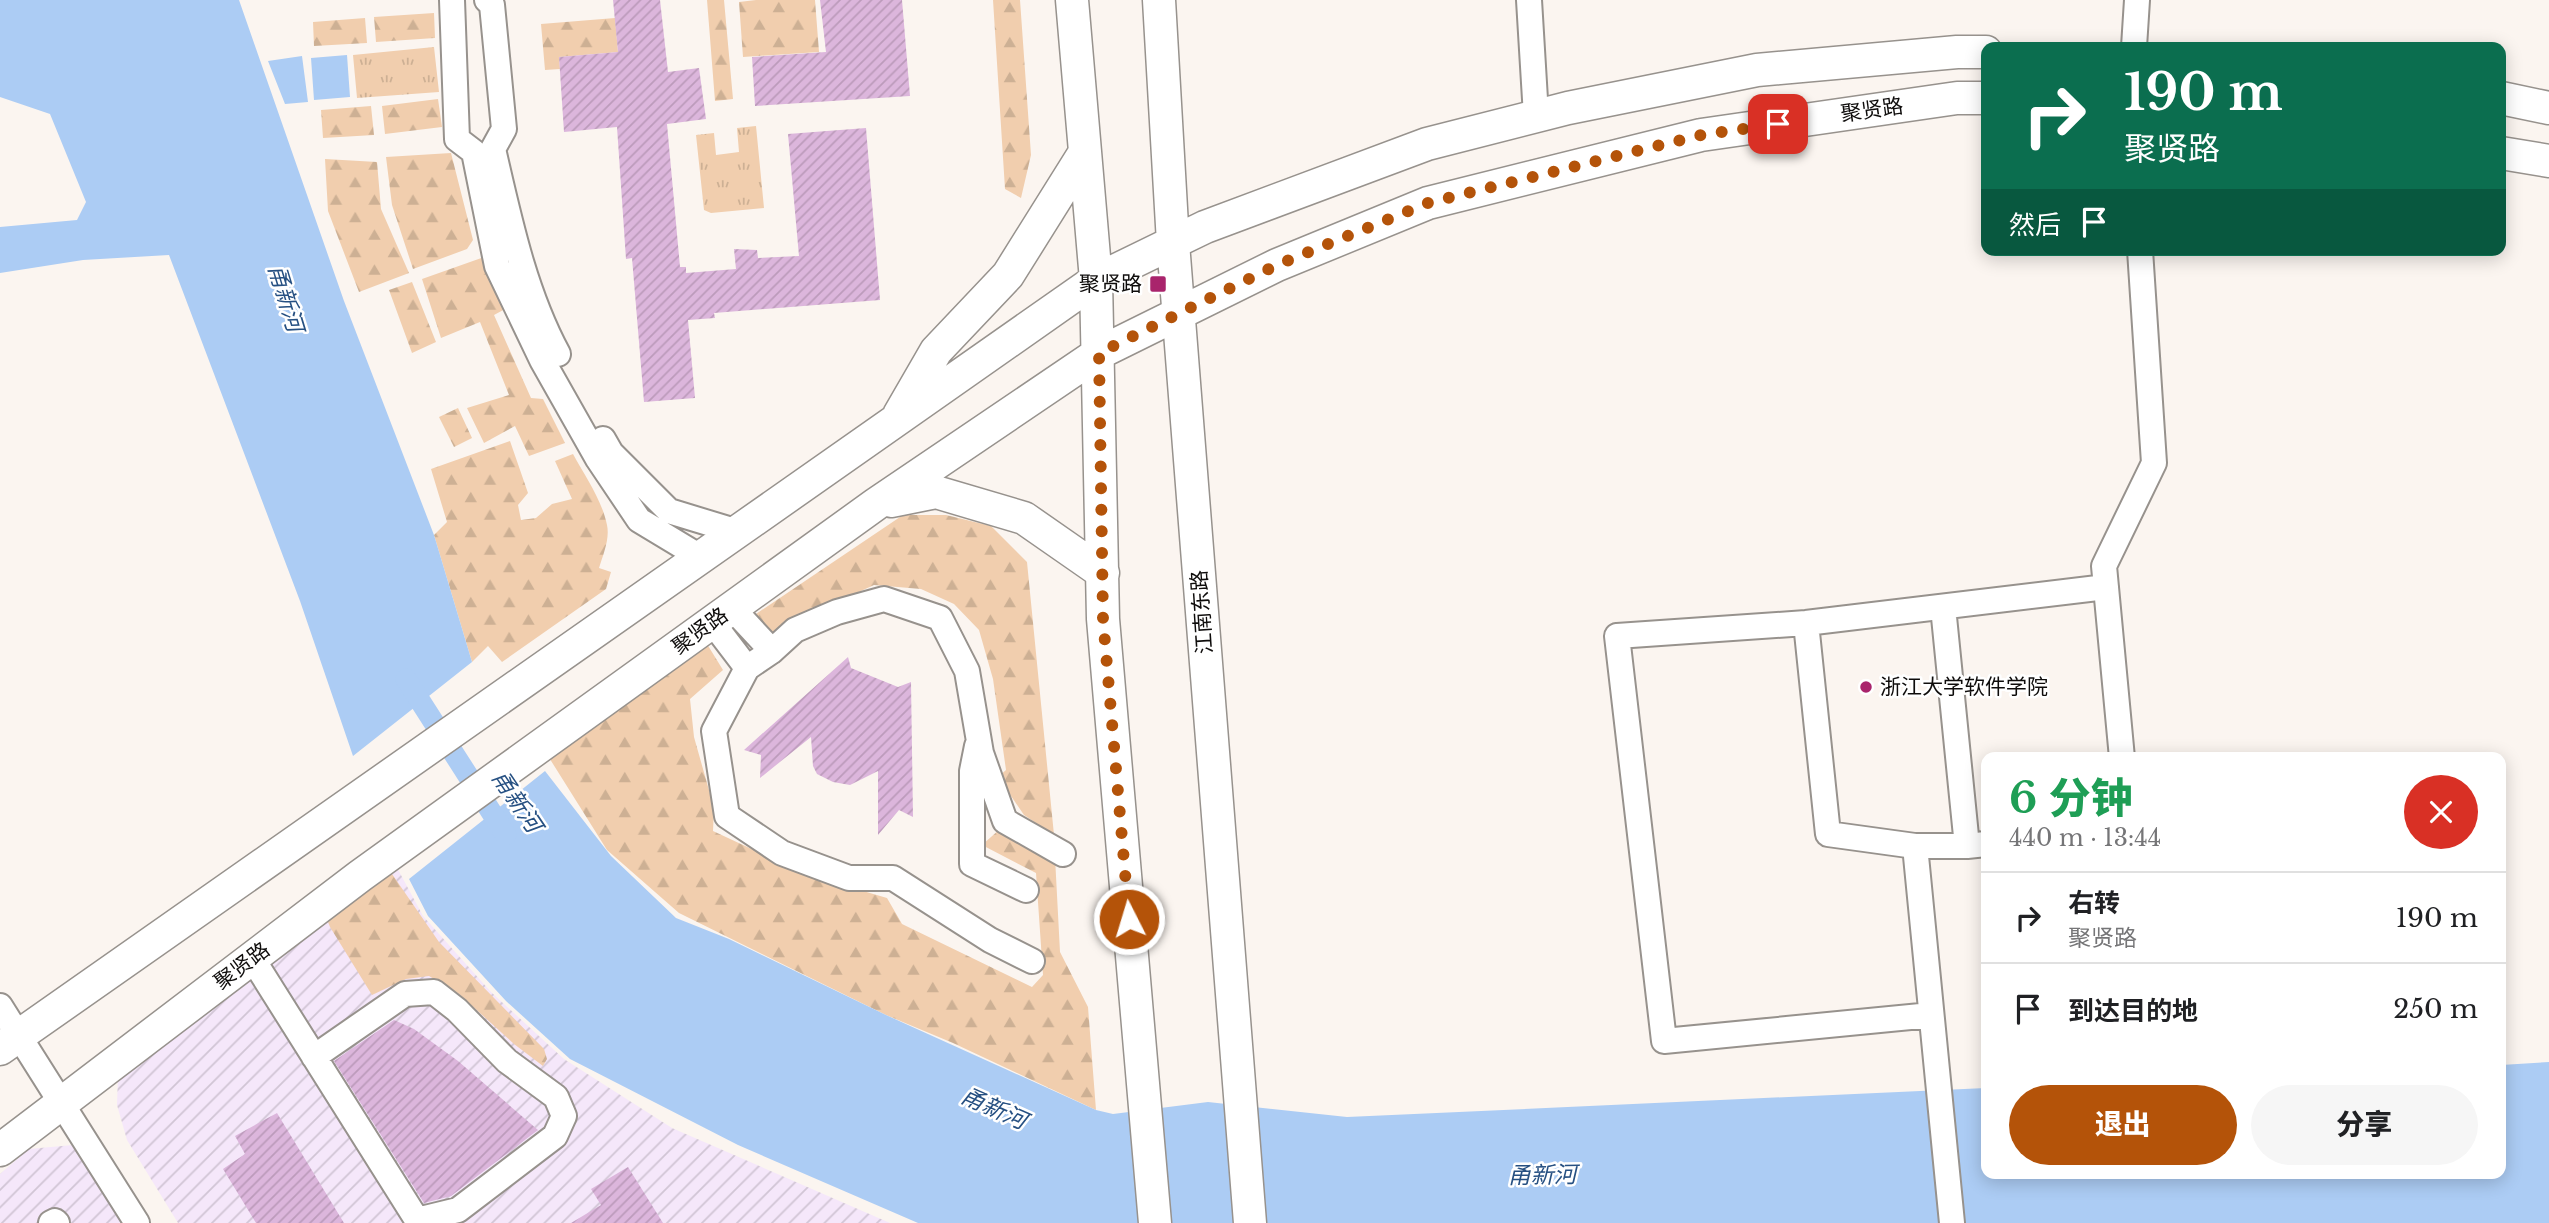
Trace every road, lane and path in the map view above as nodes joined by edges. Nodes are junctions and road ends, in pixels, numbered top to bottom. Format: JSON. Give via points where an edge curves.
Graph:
{"nodes":[{"id":1,"x":452,"y":0,"type":"edge"},
{"id":2,"x":487,"y":0,"type":"edge"},
{"id":3,"x":1072,"y":0,"type":"edge"},
{"id":4,"x":1159,"y":0,"type":"edge"},
{"id":5,"x":1528,"y":0,"type":"edge"},
{"id":6,"x":2137,"y":0,"type":"edge"},
{"id":7,"x":2134,"y":42,"type":"edge"},
{"id":8,"x":1981,"y":52,"type":"edge"},
{"id":9,"x":1981,"y":98,"type":"edge"},
{"id":10,"x":2506,"y":99,"type":"edge"},
{"id":11,"x":2549,"y":108,"type":"edge"},
{"id":12,"x":1536,"y":116,"type":"junction"},
{"id":13,"x":1085,"y":152,"type":"junction"},
{"id":14,"x":2506,"y":154,"type":"edge"},
{"id":15,"x":2549,"y":161,"type":"edge"},
{"id":16,"x":1173,"y":243,"type":"junction"},
{"id":17,"x":2140,"y":256,"type":"edge"},
{"id":18,"x":1096,"y":279,"type":"junction"},
{"id":19,"x":1180,"y":314,"type":"junction"},
{"id":20,"x":1099,"y":353,"type":"junction"},
{"id":21,"x":894,"y":423,"type":"junction"},
{"id":22,"x":876,"y":504,"type":"junction"},
{"id":23,"x":738,"y":532,"type":"junction"},
{"id":24,"x":692,"y":565,"type":"junction"},
{"id":25,"x":1103,"y":573,"type":"junction"},
{"id":26,"x":2106,"y":587,"type":"junction"},
{"id":27,"x":1943,"y":607,"type":"junction"},
{"id":28,"x":722,"y":615,"type":"junction"},
{"id":29,"x":1806,"y":623,"type":"junction"},
{"id":30,"x":772,"y":651,"type":"junction"},
{"id":31,"x":747,"y":668,"type":"junction"},
{"id":32,"x":978,"y":738,"type":"junction"},
{"id":33,"x":2121,"y":752,"type":"edge"},
{"id":34,"x":1977,"y":845,"type":"edge"},
{"id":35,"x":1915,"y":846,"type":"junction"},
{"id":36,"x":1063,"y":854,"type":"dead end"},
{"id":37,"x":1026,"y":890,"type":"dead end"},
{"id":38,"x":252,"y":958,"type":"junction"},
{"id":39,"x":1032,"y":961,"type":"dead end"},
{"id":40,"x":0,"y":1006,"type":"edge"},
{"id":41,"x":1931,"y":1016,"type":"junction"},
{"id":42,"x":9,"y":1042,"type":"edge"},
{"id":43,"x":314,"y":1057,"type":"junction"},
{"id":44,"x":62,"y":1103,"type":"junction"},
{"id":45,"x":0,"y":1150,"type":"edge"},
{"id":46,"x":51,"y":1223,"type":"edge"},
{"id":47,"x":57,"y":1223,"type":"edge"},
{"id":48,"x":137,"y":1223,"type":"edge"},
{"id":49,"x":1155,"y":1223,"type":"edge"},
{"id":50,"x":1250,"y":1223,"type":"edge"},
{"id":51,"x":1952,"y":1223,"type":"edge"}],
"edges":[{"from":1,"to":24,"type":"street","via":[[457,139],[474,152],[497,266],[542,360],[598,459],[639,520]]},
{"from":2,"to":23,"type":"street","via":[[492,5],[504,129],[493,149],[514,242],[548,337],[611,453],[669,512]]},
{"from":3,"to":13,"type":"main road"},
{"from":4,"to":16,"type":"main road","name":"江南东路"},
{"from":5,"to":12,"type":"street"},
{"from":6,"to":7,"type":"street"},
{"from":8,"to":12,"type":"main road","via":[[1757,70]]},
{"from":9,"to":19,"type":"main road","name":"聚贤路","via":[[1701,135],[1428,203],[1277,265]]},
{"from":10,"to":11,"type":"main road"},
{"from":12,"to":16,"type":"main road","via":[[1427,144]]},
{"from":13,"to":18,"type":"main road"},
{"from":13,"to":21,"type":"main road","via":[[1008,275],[936,351]]},
{"from":14,"to":15,"type":"main road"},
{"from":16,"to":18,"type":"main road"},
{"from":16,"to":19,"type":"main road","name":"江南东路"},
{"from":17,"to":26,"type":"street","via":[[2154,463],[2104,566]]},
{"from":18,"to":20,"type":"main road"},
{"from":18,"to":21,"type":"main road"},
{"from":19,"to":20,"type":"main road","name":"聚贤路"},
{"from":19,"to":50,"type":"main road","name":"江南东路"},
{"from":20,"to":22,"type":"main road","name":"聚贤路"},
{"from":20,"to":25,"type":"main road"},
{"from":21,"to":23,"type":"main road"},
{"from":22,"to":25,"type":"main road","via":[[936,492],[1024,518]]},
{"from":22,"to":28,"type":"main road","name":"聚贤路"},
{"from":23,"to":24,"type":"main road"},
{"from":24,"to":42,"type":"main road"},
{"from":25,"to":49,"type":"main road","via":[[1103,619]]},
{"from":26,"to":27,"type":"street"},
{"from":26,"to":33,"type":"street"},
{"from":27,"to":29,"type":"street"},
{"from":27,"to":34,"type":"street"},
{"from":28,"to":30,"type":"street"},
{"from":28,"to":31,"type":"street"},
{"from":28,"to":38,"type":"main road","name":"聚贤路"},
{"from":29,"to":35,"type":"street","via":[[1828,834]]},
{"from":29,"to":41,"type":"street","via":[[1617,636],[1664,1041]]},
{"from":30,"to":31,"type":"street"},
{"from":30,"to":32,"type":"street","via":[[795,631],[837,612],[884,599],[940,618],[967,671]]},
{"from":31,"to":39,"type":"street","via":[[714,731],[727,816],[782,853],[849,878],[893,877],[990,940]]},
{"from":32,"to":36,"type":"street","via":[[1005,821]]},
{"from":32,"to":37,"type":"street","via":[[972,771],[972,864]]},
{"from":34,"to":35,"type":"street"},
{"from":35,"to":41,"type":"street"},
{"from":38,"to":43,"type":"street"},
{"from":38,"to":44,"type":"main road","name":"聚贤路"},
{"from":40,"to":42,"type":"street"},
{"from":41,"to":51,"type":"street"},
{"from":42,"to":44,"type":"street"},
{"from":43,"to":43,"type":"street","via":[[405,994],[434,992],[507,1061],[556,1097],[564,1116],[555,1136],[458,1210],[417,1220]]},
{"from":44,"to":45,"type":"main road","name":"聚贤路"},
{"from":44,"to":48,"type":"street"},
{"from":46,"to":47,"type":"street"}]}
